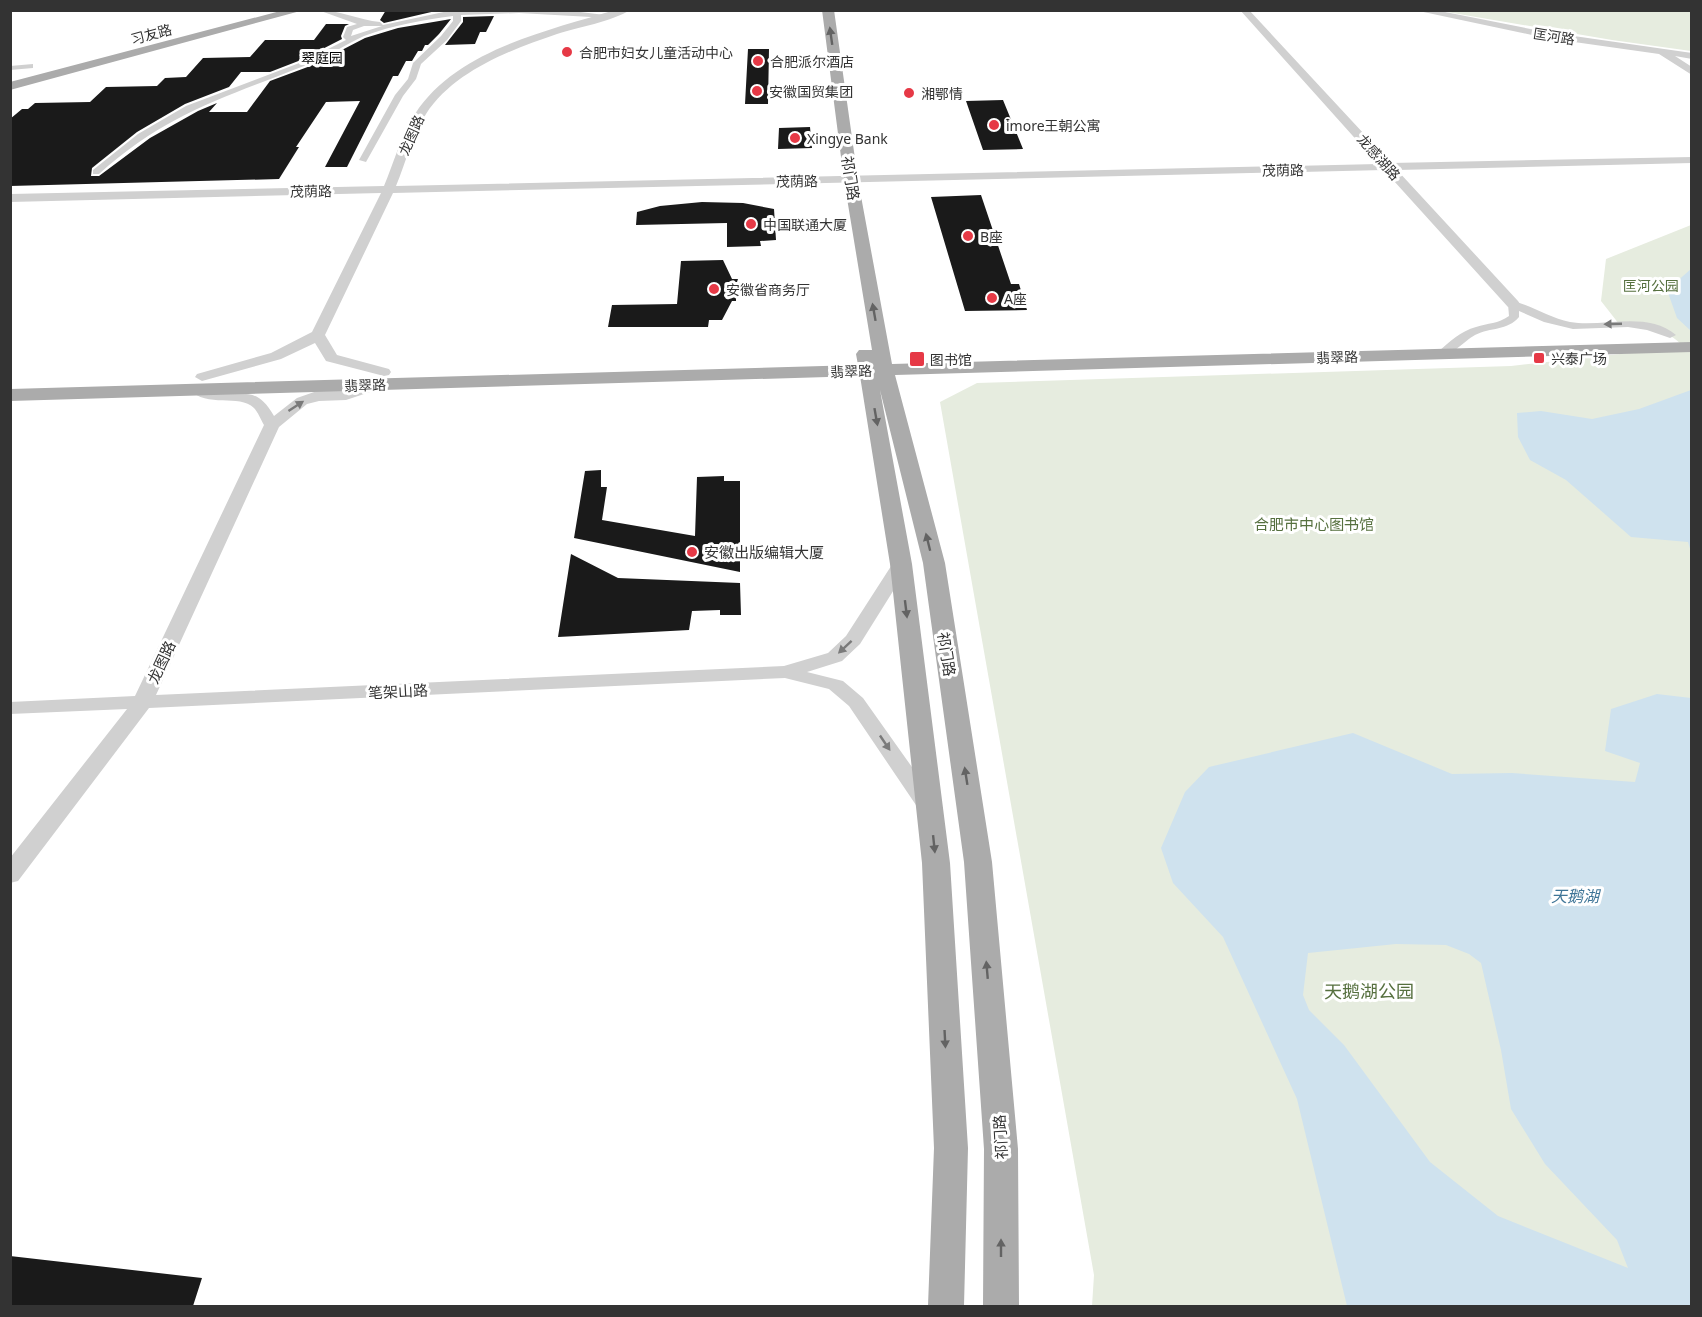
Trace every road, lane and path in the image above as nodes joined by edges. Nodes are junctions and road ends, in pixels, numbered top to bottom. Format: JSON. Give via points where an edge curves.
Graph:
{"nodes":[{"id":1,"x":268,"y":10,"type":"edge"},
{"id":2,"x":299,"y":10,"type":"edge"},
{"id":3,"x":321,"y":10,"type":"edge"},
{"id":4,"x":626,"y":10,"type":"edge"},
{"id":5,"x":828,"y":10,"type":"edge"},
{"id":6,"x":1244,"y":10,"type":"edge"},
{"id":7,"x":1418,"y":10,"type":"edge"},
{"id":8,"x":458,"y":13,"type":"edge"},
{"id":9,"x":609,"y":16,"type":"junction"},
{"id":10,"x":364,"y":23,"type":"junction"},
{"id":11,"x":398,"y":24,"type":"junction"},
{"id":12,"x":368,"y":32,"type":"junction"},
{"id":13,"x":352,"y":41,"type":"junction"},
{"id":14,"x":1662,"y":52,"type":"junction"},
{"id":15,"x":1692,"y":56,"type":"edge"},
{"id":16,"x":30,"y":66,"type":"dead end"},
{"id":17,"x":820,"y":67,"type":"dead end"},
{"id":18,"x":10,"y":68,"type":"edge"},
{"id":19,"x":1692,"y":72,"type":"edge"},
{"id":20,"x":10,"y":78,"type":"edge"},
{"id":21,"x":10,"y":87,"type":"edge"},
{"id":22,"x":363,"y":160,"type":"dead end"},
{"id":23,"x":1692,"y":160,"type":"edge"},
{"id":24,"x":1388,"y":168,"type":"junction"},
{"id":25,"x":96,"y":172,"type":"dead end"},
{"id":26,"x":845,"y":180,"type":"junction"},
{"id":27,"x":388,"y":189,"type":"junction"},
{"id":28,"x":10,"y":198,"type":"edge"},
{"id":29,"x":1513,"y":304,"type":"junction"},
{"id":30,"x":318,"y":335,"type":"junction"},
{"id":31,"x":1670,"y":335,"type":"junction"},
{"id":32,"x":1689,"y":343,"type":"edge"},
{"id":33,"x":1448,"y":348,"type":"junction"},
{"id":34,"x":870,"y":353,"type":"junction"},
{"id":35,"x":382,"y":378,"type":"junction"},
{"id":36,"x":10,"y":382,"type":"edge"},
{"id":37,"x":200,"y":383,"type":"junction"},
{"id":38,"x":10,"y":395,"type":"edge"},
{"id":39,"x":272,"y":425,"type":"junction"},
{"id":40,"x":901,"y":564,"type":"junction"},
{"id":41,"x":785,"y":672,"type":"junction"},
{"id":42,"x":142,"y":703,"type":"junction"},
{"id":43,"x":10,"y":708,"type":"edge"},
{"id":44,"x":931,"y":810,"type":"junction"},
{"id":45,"x":10,"y":875,"type":"edge"},
{"id":46,"x":946,"y":1306,"type":"edge"},
{"id":47,"x":1001,"y":1306,"type":"edge"}],
"edges":[{"from":1,"to":20,"type":"main road","name":"习友路"},
{"from":2,"to":21,"type":"main road","name":"习友路"},
{"from":3,"to":10,"type":"street"},
{"from":4,"to":9,"type":"street","name":"龙图路"},
{"from":26,"to":5,"type":"main road","name":"祁门路","one_way":true},
{"from":6,"to":24,"type":"street","name":"龙感湖路"},
{"from":7,"to":14,"type":"street","name":"匡河路"},
{"from":8,"to":9,"type":"street","via":[[534,11]]},
{"from":8,"to":11,"type":"street"},
{"from":8,"to":22,"type":"street","via":[[457,21],[444,38],[417,63],[412,79]]},
{"from":9,"to":27,"type":"street","name":"龙图路","via":[[494,56],[439,92],[417,116]]},
{"from":10,"to":11,"type":"street"},
{"from":10,"to":12,"type":"street"},
{"from":10,"to":13,"type":"street","via":[[347,32]]},
{"from":11,"to":12,"type":"street"},
{"from":12,"to":13,"type":"street"},
{"from":13,"to":25,"type":"street","via":[[183,109],[115,153]]},
{"from":14,"to":15,"type":"street","name":"匡河路"},
{"from":14,"to":19,"type":"street"},
{"from":16,"to":18,"type":"street"},
{"from":17,"to":26,"type":"main road","name":"祁门路"},
{"from":23,"to":24,"type":"street","name":"茂荫路"},
{"from":24,"to":26,"type":"street","name":"茂荫路"},
{"from":24,"to":29,"type":"street","name":"龙感湖路"},
{"from":26,"to":27,"type":"street","name":"茂荫路"},
{"from":34,"to":26,"type":"main road","name":"祁门路","one_way":true},
{"from":26,"to":34,"type":"main road","name":"祁门路"},
{"from":27,"to":28,"type":"street","name":"茂荫路"},
{"from":27,"to":30,"type":"street","name":"龙图路"},
{"from":31,"to":29,"type":"street","one_way":true,"via":[[1628,324],[1573,326]]},
{"from":29,"to":33,"type":"street","via":[[1514,317],[1502,327],[1482,328]]},
{"from":30,"to":35,"type":"street","via":[[332,358]]},
{"from":30,"to":37,"type":"street","via":[[298,349],[229,368]]},
{"from":31,"to":32,"type":"main road","name":"翡翠路"},
{"from":31,"to":33,"type":"main road","name":"翡翠路"},
{"from":32,"to":33,"type":"main road","name":"翡翠路"},
{"from":33,"to":34,"type":"main road","name":"翡翠路"},
{"from":34,"to":35,"type":"main road","name":"翡翠路"},
{"from":34,"to":40,"type":"main road","name":"祁门路","one_way":true},
{"from":47,"to":34,"type":"main road","name":"祁门路","one_way":true,"via":[[1001,1149],[978,862],[934,563]]},
{"from":35,"to":37,"type":"main road","name":"翡翠路"},
{"from":39,"to":35,"type":"street","one_way":true,"via":[[302,401],[346,395]]},
{"from":36,"to":37,"type":"main road","name":"翡翠路"},
{"from":37,"to":38,"type":"main road","name":"翡翠路"},
{"from":37,"to":39,"type":"street","via":[[216,398],[248,397],[260,405]]},
{"from":39,"to":42,"type":"street","name":"龙图路"},
{"from":40,"to":41,"type":"street","one_way":true,"via":[[853,640],[835,657]]},
{"from":40,"to":44,"type":"main road","name":"祁门路","one_way":true},
{"from":41,"to":42,"type":"street","name":"笔架山路"},
{"from":41,"to":44,"type":"street","one_way":true,"via":[[837,685],[856,702]]},
{"from":42,"to":43,"type":"street","name":"笔架山路"},
{"from":42,"to":45,"type":"street","name":"龙图路"},
{"from":44,"to":46,"type":"main road","name":"祁门路","one_way":true,"via":[[951,1148]]}]}
